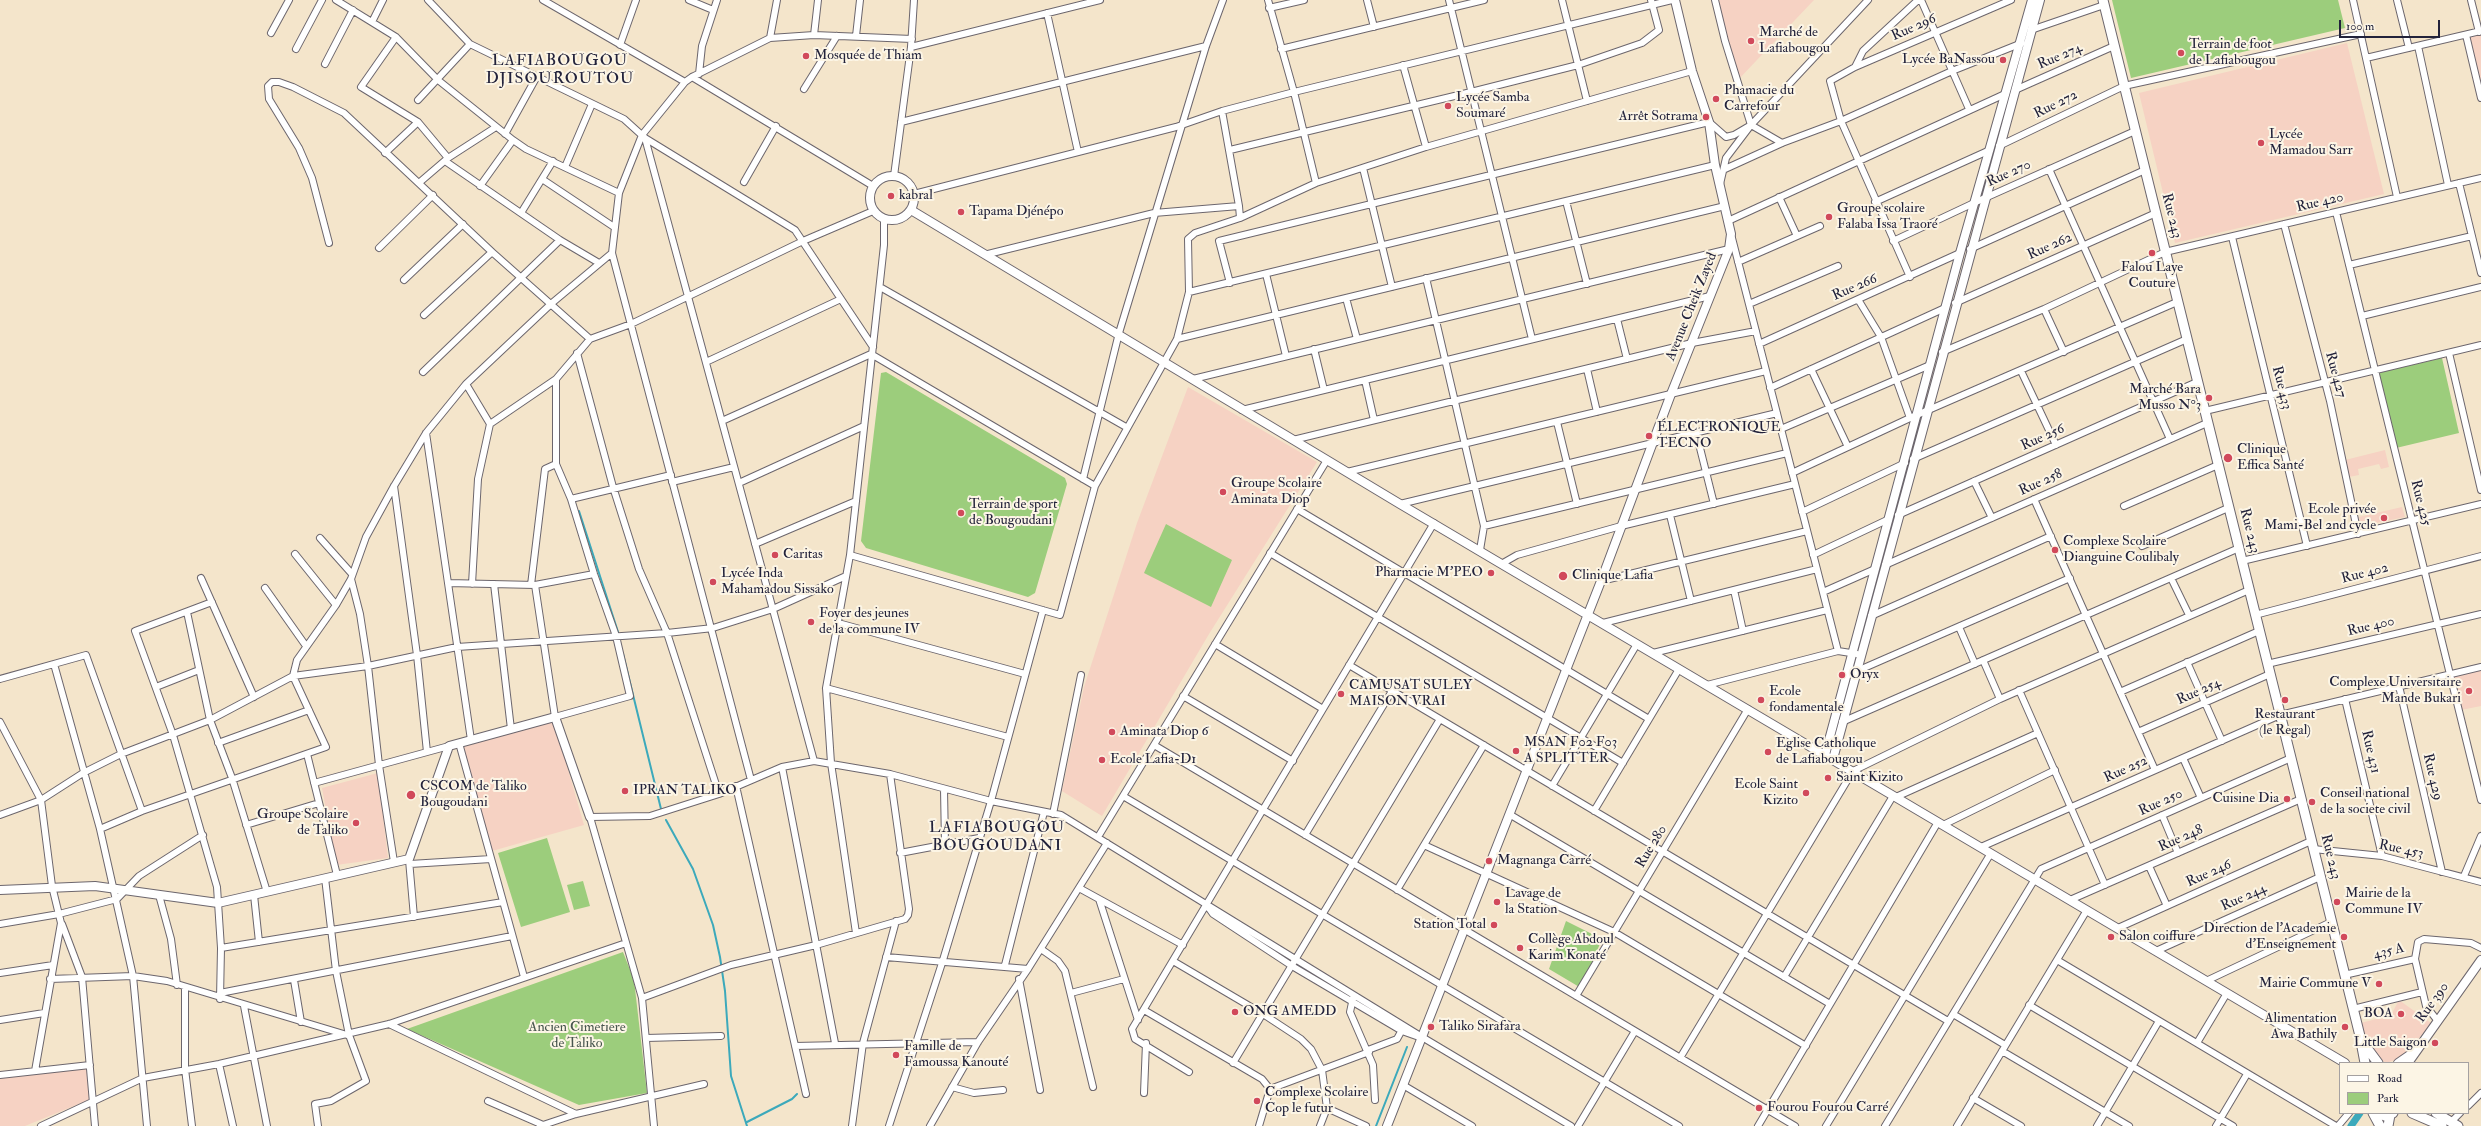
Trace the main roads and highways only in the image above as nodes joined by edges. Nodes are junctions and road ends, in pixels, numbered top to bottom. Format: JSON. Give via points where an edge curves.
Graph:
{"nodes":[{"id":1,"x":2103,"y":3,"type":"edge"},
{"id":2,"x":2360,"y":1040,"type":"junction"},
{"id":3,"x":2365,"y":1062,"type":"edge"},
{"id":4,"x":2378,"y":1062,"type":"edge"},
{"id":5,"x":2374,"y":1114,"type":"edge"},
{"id":6,"x":2392,"y":1114,"type":"edge"},
{"id":7,"x":2414,"y":1114,"type":"edge"},
{"id":8,"x":2438,"y":1114,"type":"edge"},
{"id":9,"x":2455,"y":1124,"type":"edge"},
{"id":10,"x":2380,"y":1126,"type":"edge"},
{"id":11,"x":2388,"y":1126,"type":"edge"},
{"id":12,"x":2442,"y":1126,"type":"edge"}],
"edges":[{"from":1,"to":2,"type":"main road","name":"Rue 243"},
{"from":2,"to":3,"type":"main road"},
{"from":2,"to":4,"type":"main road","name":"Rue 243"},
{"from":5,"to":10,"type":"main road"},
{"from":6,"to":11,"type":"main road"},
{"from":7,"to":12,"type":"main road"},
{"from":8,"to":9,"type":"main road"}]}
